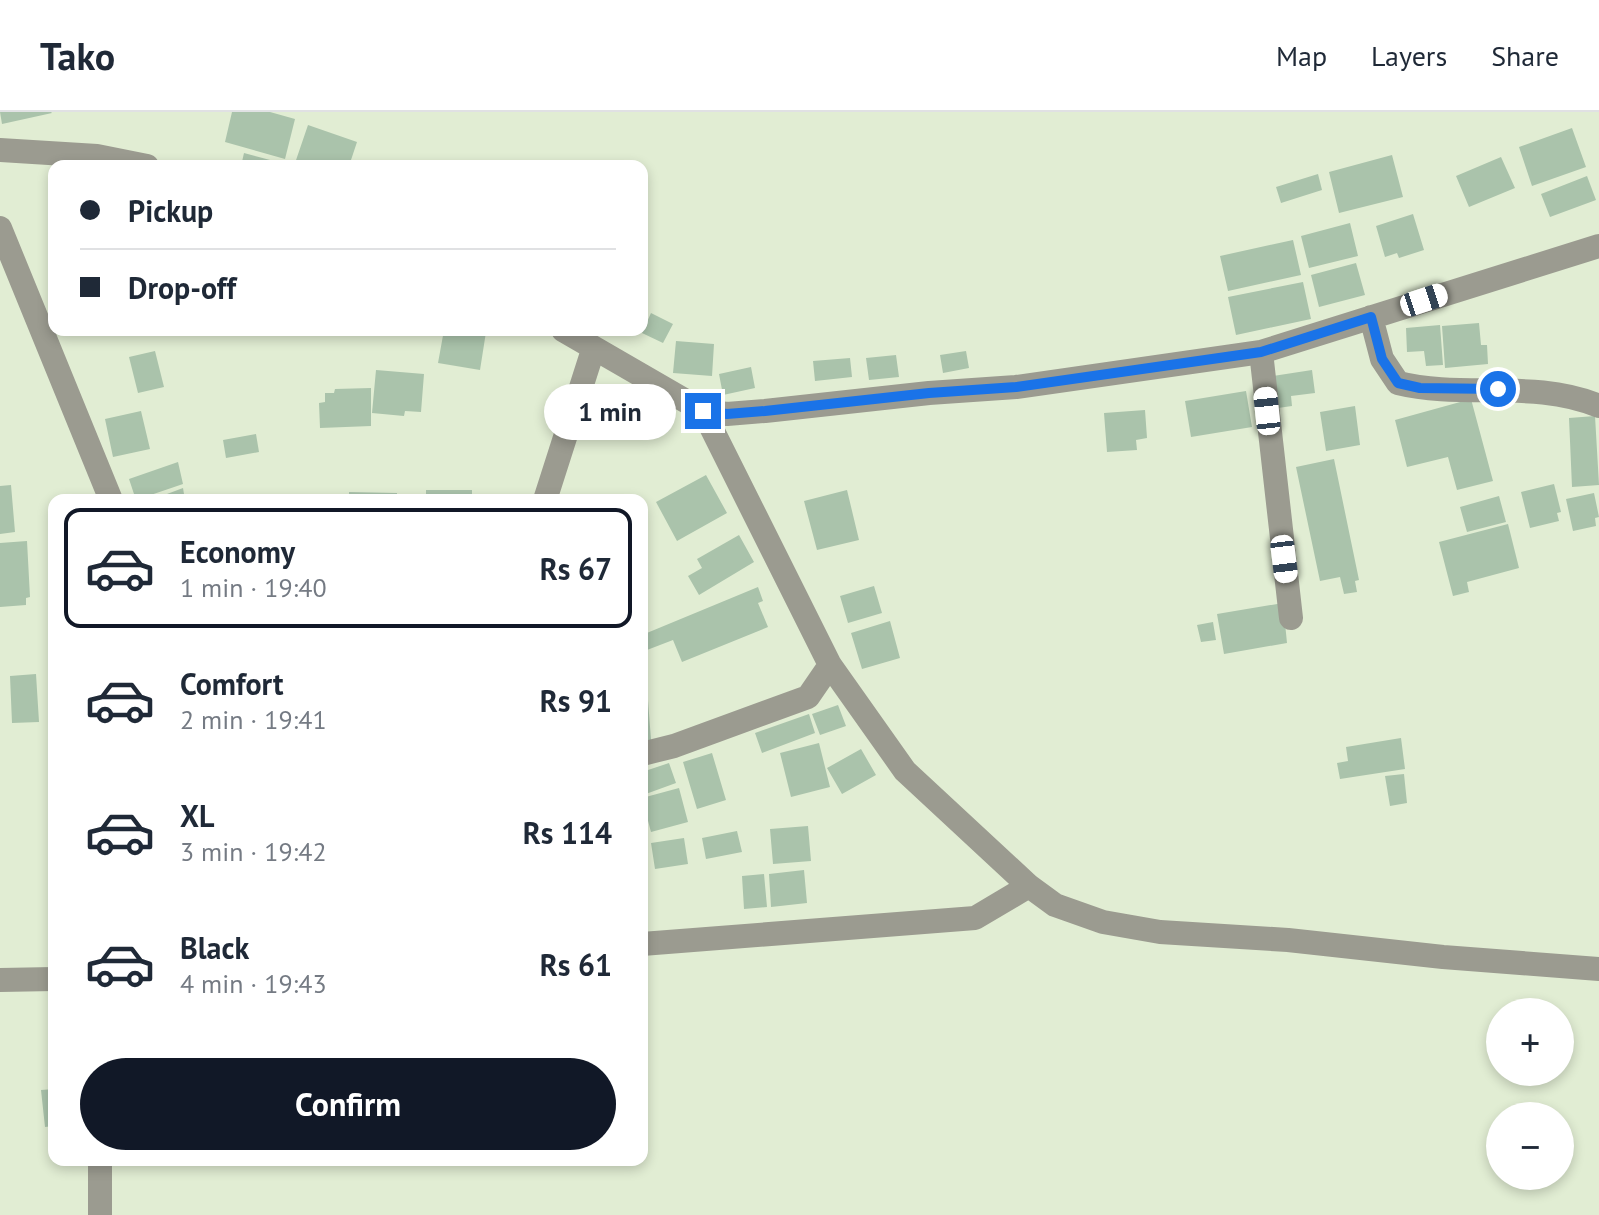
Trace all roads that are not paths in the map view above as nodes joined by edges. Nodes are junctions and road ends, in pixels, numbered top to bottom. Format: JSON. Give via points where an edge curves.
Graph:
{"nodes":[{"id":1,"x":0,"y":150,"type":"edge"},
{"id":2,"x":117,"y":160,"type":"edge"},
{"id":3,"x":0,"y":228,"type":"edge"},
{"id":4,"x":1599,"y":246,"type":"edge"},
{"id":5,"x":1371,"y":317,"type":"junction"},
{"id":6,"x":572,"y":336,"type":"edge"},
{"id":7,"x":593,"y":350,"type":"junction"},
{"id":8,"x":1261,"y":352,"type":"junction"},
{"id":9,"x":1599,"y":406,"type":"edge"},
{"id":10,"x":703,"y":411,"type":"junction"},
{"id":11,"x":109,"y":494,"type":"edge"},
{"id":12,"x":547,"y":494,"type":"edge"},
{"id":13,"x":1291,"y":618,"type":"dead end"},
{"id":14,"x":830,"y":665,"type":"junction"},
{"id":15,"x":648,"y":752,"type":"edge"},
{"id":16,"x":1029,"y":886,"type":"junction"},
{"id":17,"x":648,"y":944,"type":"edge"},
{"id":18,"x":1599,"y":969,"type":"edge"},
{"id":19,"x":48,"y":979,"type":"edge"},
{"id":20,"x":0,"y":980,"type":"edge"},
{"id":21,"x":100,"y":1166,"type":"edge"},
{"id":22,"x":100,"y":1215,"type":"edge"}],
"edges":[{"from":1,"to":2,"type":"street"},
{"from":3,"to":11,"type":"street"},
{"from":4,"to":5,"type":"street"},
{"from":5,"to":8,"type":"street"},
{"from":5,"to":9,"type":"street","via":[[1382,359],[1398,383],[1524,390]]},
{"from":6,"to":7,"type":"street"},
{"from":7,"to":10,"type":"street"},
{"from":7,"to":12,"type":"street"},
{"from":8,"to":10,"type":"street","via":[[1016,387],[727,414]]},
{"from":8,"to":13,"type":"street"},
{"from":10,"to":14,"type":"street"},
{"from":14,"to":15,"type":"street","via":[[808,697]]},
{"from":14,"to":16,"type":"street","via":[[905,771]]},
{"from":16,"to":17,"type":"street","via":[[975,918]]},
{"from":16,"to":18,"type":"street","via":[[1055,905],[1103,922],[1160,932]]},
{"from":19,"to":20,"type":"street"},
{"from":21,"to":22,"type":"street"}]}
